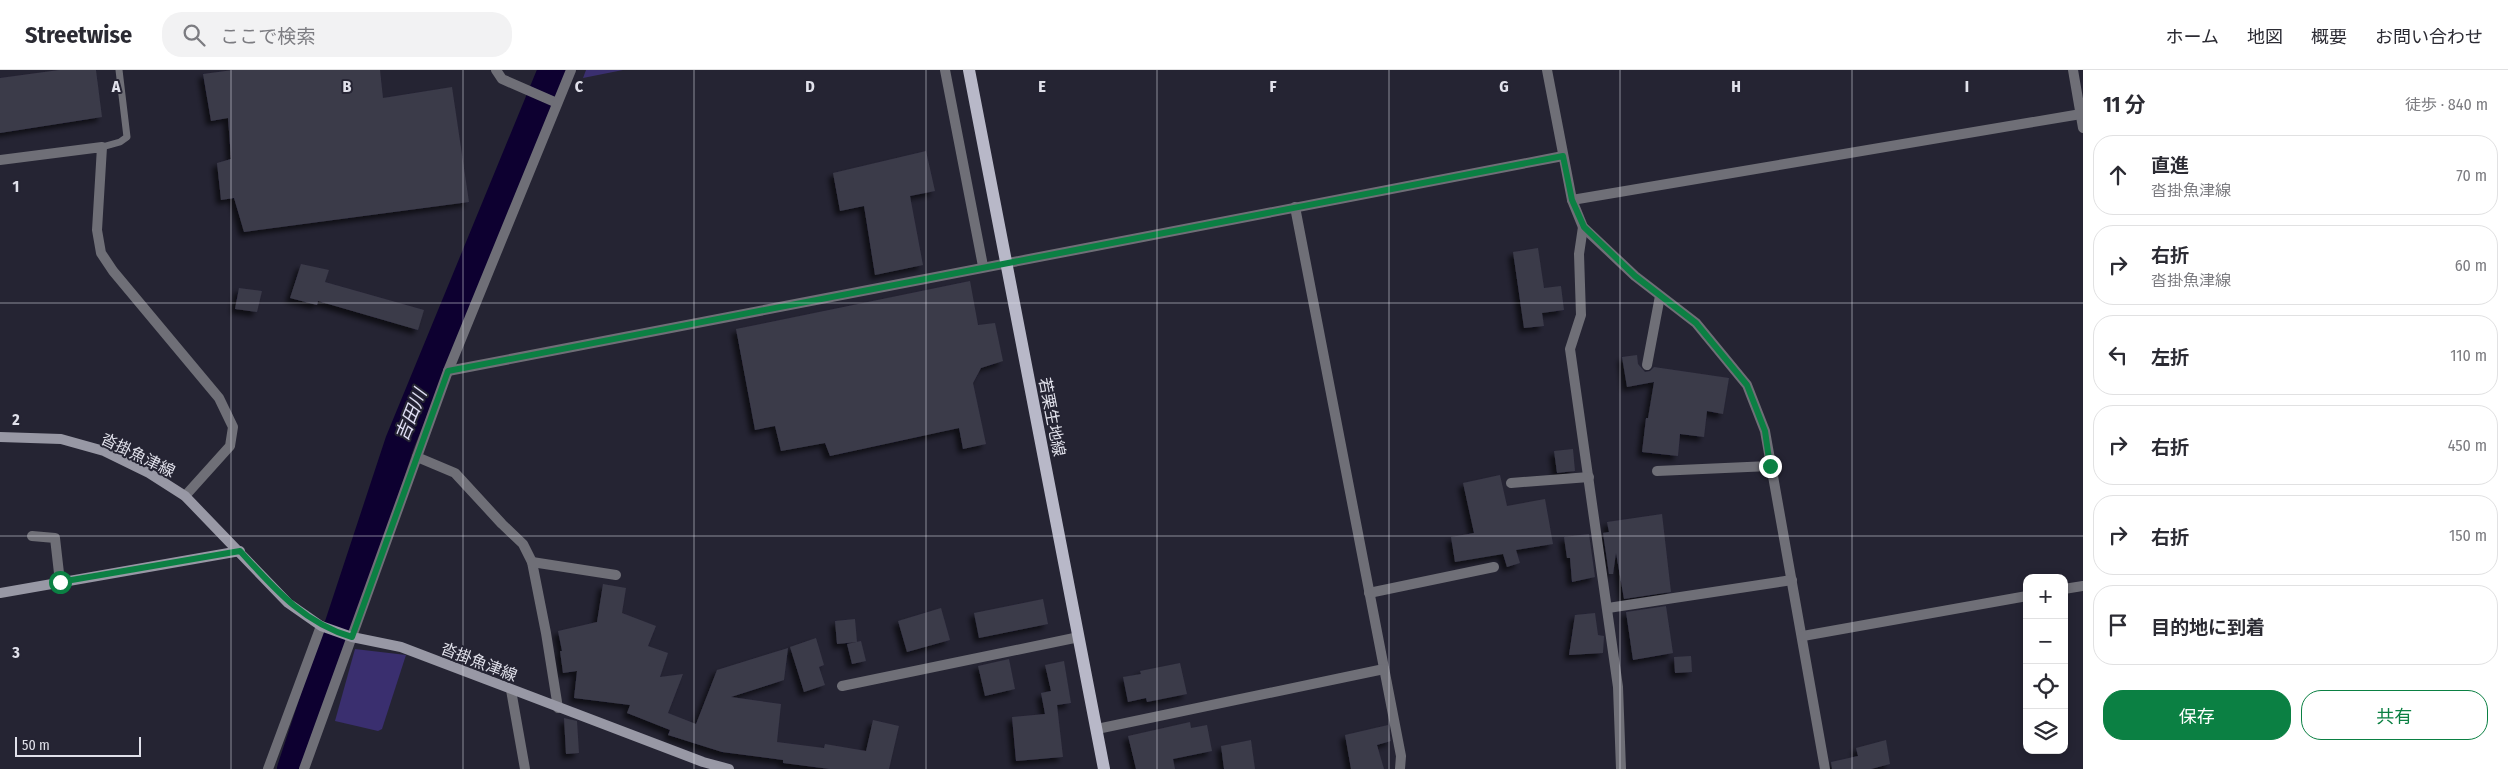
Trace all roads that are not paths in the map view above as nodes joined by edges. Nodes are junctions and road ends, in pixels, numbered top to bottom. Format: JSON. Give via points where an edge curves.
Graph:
{"nodes":[{"id":1,"x":119,"y":70,"type":"edge"},
{"id":2,"x":496,"y":70,"type":"edge"},
{"id":3,"x":571,"y":70,"type":"edge"},
{"id":4,"x":945,"y":70,"type":"edge"},
{"id":5,"x":969,"y":70,"type":"edge"},
{"id":6,"x":1547,"y":70,"type":"edge"},
{"id":7,"x":2073,"y":70,"type":"edge"},
{"id":8,"x":557,"y":103,"type":"junction"},
{"id":9,"x":2081,"y":114,"type":"junction"},
{"id":10,"x":2083,"y":128,"type":"edge"},
{"id":11,"x":102,"y":147,"type":"junction"},
{"id":12,"x":1563,"y":156,"type":"junction"},
{"id":13,"x":0,"y":160,"type":"edge"},
{"id":14,"x":1572,"y":200,"type":"junction"},
{"id":15,"x":1295,"y":207,"type":"junction"},
{"id":16,"x":1584,"y":227,"type":"junction"},
{"id":17,"x":1006,"y":262,"type":"junction"},
{"id":18,"x":983,"y":266,"type":"junction"},
{"id":19,"x":1660,"y":296,"type":"junction"},
{"id":20,"x":1647,"y":365,"type":"dead end"},
{"id":21,"x":448,"y":371,"type":"junction"},
{"id":22,"x":0,"y":437,"type":"edge"},
{"id":23,"x":417,"y":457,"type":"junction"},
{"id":24,"x":1770,"y":466,"type":"junction"},
{"id":25,"x":1657,"y":471,"type":"dead end"},
{"id":26,"x":1589,"y":477,"type":"junction"},
{"id":27,"x":1511,"y":483,"type":"dead end"},
{"id":28,"x":185,"y":496,"type":"junction"},
{"id":29,"x":32,"y":536,"type":"dead end"},
{"id":30,"x":240,"y":551,"type":"junction"},
{"id":31,"x":532,"y":562,"type":"junction"},
{"id":32,"x":1494,"y":567,"type":"dead end"},
{"id":33,"x":616,"y":575,"type":"dead end"},
{"id":34,"x":1792,"y":580,"type":"junction"},
{"id":35,"x":60,"y":582,"type":"junction"},
{"id":36,"x":2083,"y":586,"type":"edge"},
{"id":37,"x":2068,"y":589,"type":"edge"},
{"id":38,"x":0,"y":593,"type":"edge"},
{"id":39,"x":1370,"y":593,"type":"junction"},
{"id":40,"x":2023,"y":597,"type":"edge"},
{"id":41,"x":1608,"y":608,"type":"junction"},
{"id":42,"x":323,"y":627,"type":"junction"},
{"id":43,"x":349,"y":636,"type":"junction"},
{"id":44,"x":1803,"y":636,"type":"junction"},
{"id":45,"x":1078,"y":637,"type":"junction"},
{"id":46,"x":1384,"y":669,"type":"junction"},
{"id":47,"x":842,"y":686,"type":"dead end"},
{"id":48,"x":511,"y":690,"type":"junction"},
{"id":49,"x":558,"y":708,"type":"junction"},
{"id":50,"x":1097,"y":729,"type":"junction"},
{"id":51,"x":703,"y":765,"type":"edge"},
{"id":52,"x":268,"y":769,"type":"edge"},
{"id":53,"x":304,"y":769,"type":"edge"},
{"id":54,"x":525,"y":769,"type":"edge"},
{"id":55,"x":729,"y":769,"type":"edge"},
{"id":56,"x":1104,"y":769,"type":"edge"},
{"id":57,"x":1400,"y":769,"type":"edge"},
{"id":58,"x":1621,"y":769,"type":"edge"},
{"id":59,"x":1825,"y":769,"type":"edge"}],
"edges":[{"from":1,"to":11,"type":"lane","via":[[127,137]]},
{"from":2,"to":8,"type":"street","via":[[502,79]]},
{"from":3,"to":8,"type":"street"},
{"from":4,"to":18,"type":"street"},
{"from":5,"to":17,"type":"main road","name":"若栗生地線"},
{"from":6,"to":12,"type":"street"},
{"from":7,"to":9,"type":"street"},
{"from":8,"to":21,"type":"street"},
{"from":9,"to":10,"type":"street"},
{"from":9,"to":14,"type":"street"},
{"from":11,"to":13,"type":"street"},
{"from":11,"to":28,"type":"street","via":[[98,230],[101,253],[219,398],[233,427],[230,446]]},
{"from":12,"to":14,"type":"street"},
{"from":12,"to":15,"type":"street"},
{"from":14,"to":16,"type":"street"},
{"from":15,"to":17,"type":"street"},
{"from":15,"to":39,"type":"street"},
{"from":16,"to":19,"type":"street"},
{"from":16,"to":26,"type":"street","via":[[1579,254],[1581,316],[1570,349]]},
{"from":17,"to":18,"type":"street"},
{"from":17,"to":45,"type":"main road","name":"若栗生地線"},
{"from":18,"to":21,"type":"street"},
{"from":19,"to":20,"type":"street"},
{"from":19,"to":24,"type":"street","via":[[1696,323],[1747,385],[1765,431]]},
{"from":21,"to":23,"type":"street"},
{"from":22,"to":28,"type":"main road","name":"沓掛魚津線","via":[[61,440],[104,451],[149,473]]},
{"from":23,"to":31,"type":"street","via":[[455,472],[523,544]]},
{"from":23,"to":43,"type":"street"},
{"from":24,"to":25,"type":"street"},
{"from":24,"to":34,"type":"street"},
{"from":26,"to":27,"type":"street"},
{"from":26,"to":41,"type":"street"},
{"from":28,"to":30,"type":"main road","name":"沓掛魚津線"},
{"from":29,"to":35,"type":"street","via":[[55,538]]},
{"from":30,"to":35,"type":"main road"},
{"from":30,"to":42,"type":"main road","name":"沓掛魚津線","via":[[288,602]]},
{"from":31,"to":33,"type":"street"},
{"from":31,"to":49,"type":"street"},
{"from":32,"to":39,"type":"street"},
{"from":34,"to":41,"type":"street"},
{"from":34,"to":44,"type":"street"},
{"from":35,"to":38,"type":"main road"},
{"from":36,"to":37,"type":"street"},
{"from":39,"to":46,"type":"street"},
{"from":40,"to":44,"type":"street"},
{"from":41,"to":58,"type":"street","via":[[1618,687]]},
{"from":42,"to":43,"type":"main road","name":"沓掛魚津線"},
{"from":42,"to":52,"type":"street"},
{"from":43,"to":48,"type":"main road","name":"沓掛魚津線","via":[[401,647]]},
{"from":43,"to":53,"type":"street"},
{"from":44,"to":59,"type":"street"},
{"from":45,"to":47,"type":"street"},
{"from":45,"to":50,"type":"main road","name":"若栗生地線"},
{"from":46,"to":50,"type":"street"},
{"from":46,"to":57,"type":"street","via":[[1401,756]]},
{"from":48,"to":49,"type":"main road","name":"沓掛魚津線"},
{"from":48,"to":54,"type":"street"},
{"from":49,"to":51,"type":"main road","name":"沓掛魚津線"},
{"from":50,"to":56,"type":"main road","name":"若栗生地線"},
{"from":51,"to":55,"type":"main road","name":"沓掛魚津線"}]}
